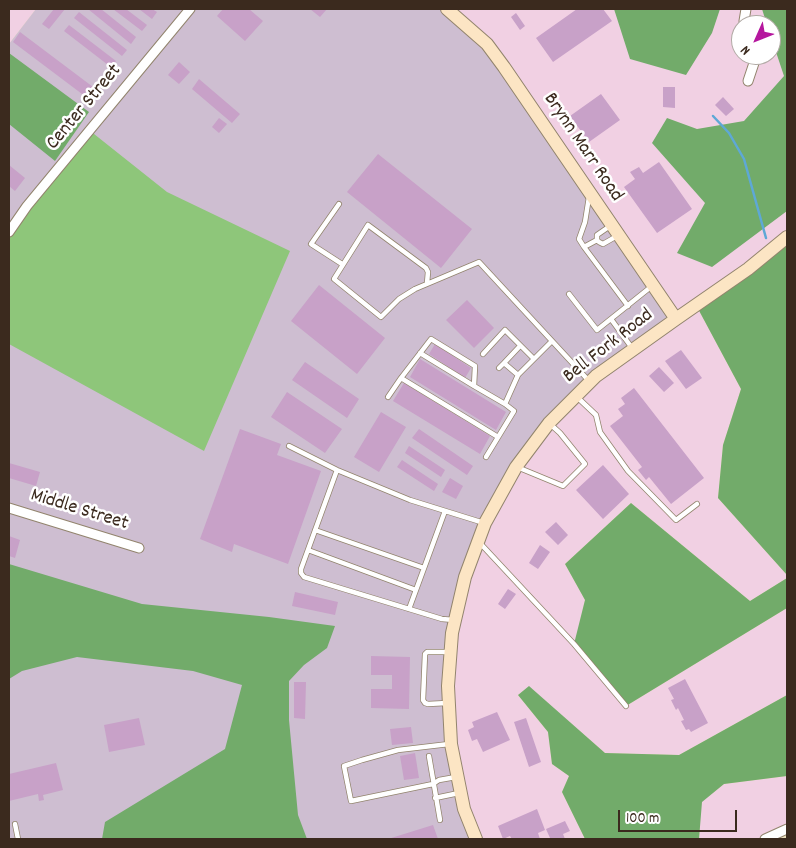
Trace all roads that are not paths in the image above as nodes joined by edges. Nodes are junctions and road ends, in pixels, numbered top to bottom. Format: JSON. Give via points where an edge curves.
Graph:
{"nodes":[{"id":1,"x":190,"y":9,"type":"edge"},
{"id":2,"x":447,"y":9,"type":"edge"},
{"id":3,"x":754,"y":65,"type":"edge"},
{"id":4,"x":748,"y":81,"type":"dead end"},
{"id":5,"x":590,"y":193,"type":"junction"},
{"id":6,"x":339,"y":204,"type":"dead end"},
{"id":7,"x":615,"y":230,"type":"junction"},
{"id":8,"x":9,"y":232,"type":"edge"},
{"id":9,"x":787,"y":237,"type":"edge"},
{"id":10,"x":597,"y":240,"type":"junction"},
{"id":11,"x":584,"y":247,"type":"junction"},
{"id":12,"x":342,"y":264,"type":"junction"},
{"id":13,"x":427,"y":284,"type":"junction"},
{"id":14,"x":653,"y":286,"type":"junction"},
{"id":15,"x":569,"y":294,"type":"dead end"},
{"id":16,"x":628,"y":306,"type":"junction"},
{"id":17,"x":611,"y":319,"type":"junction"},
{"id":18,"x":676,"y":319,"type":"junction"},
{"id":19,"x":552,"y":341,"type":"junction"},
{"id":20,"x":520,"y":346,"type":"junction"},
{"id":21,"x":633,"y":349,"type":"junction"},
{"id":22,"x":420,"y":353,"type":"junction"},
{"id":23,"x":483,"y":354,"type":"dead end"},
{"id":24,"x":534,"y":359,"type":"junction"},
{"id":25,"x":504,"y":363,"type":"junction"},
{"id":26,"x":498,"y":368,"type":"dead end"},
{"id":27,"x":518,"y":376,"type":"junction"},
{"id":28,"x":401,"y":378,"type":"junction"},
{"id":29,"x":590,"y":382,"type":"junction"},
{"id":30,"x":474,"y":386,"type":"junction"},
{"id":31,"x":576,"y":396,"type":"junction"},
{"id":32,"x":388,"y":397,"type":"dead end"},
{"id":33,"x":505,"y":404,"type":"junction"},
{"id":34,"x":549,"y":423,"type":"junction"},
{"id":35,"x":498,"y":437,"type":"junction"},
{"id":36,"x":289,"y":446,"type":"dead end"},
{"id":37,"x":486,"y":457,"type":"dead end"},
{"id":38,"x":516,"y":467,"type":"junction"},
{"id":39,"x":337,"y":470,"type":"junction"},
{"id":40,"x":697,"y":504,"type":"dead end"},
{"id":41,"x":9,"y":508,"type":"edge"},
{"id":42,"x":445,"y":512,"type":"junction"},
{"id":43,"x":485,"y":523,"type":"junction"},
{"id":44,"x":315,"y":530,"type":"junction"},
{"id":45,"x":478,"y":541,"type":"junction"},
{"id":46,"x":139,"y":548,"type":"dead end"},
{"id":47,"x":308,"y":550,"type":"junction"},
{"id":48,"x":424,"y":568,"type":"junction"},
{"id":49,"x":416,"y":590,"type":"junction"},
{"id":50,"x":409,"y":609,"type":"junction"},
{"id":51,"x":455,"y":620,"type":"junction"},
{"id":52,"x":450,"y":652,"type":"junction"},
{"id":53,"x":449,"y":703,"type":"junction"},
{"id":54,"x":626,"y":706,"type":"dead end"},
{"id":55,"x":451,"y":744,"type":"junction"},
{"id":56,"x":429,"y":756,"type":"dead end"},
{"id":57,"x":458,"y":777,"type":"junction"},
{"id":58,"x":433,"y":784,"type":"junction"},
{"id":59,"x":461,"y":793,"type":"junction"},
{"id":60,"x":436,"y":798,"type":"junction"},
{"id":61,"x":440,"y":820,"type":"dead end"},
{"id":62,"x":16,"y":824,"type":"dead end"},
{"id":63,"x":787,"y":829,"type":"edge"},
{"id":64,"x":18,"y":839,"type":"edge"},
{"id":65,"x":476,"y":839,"type":"edge"},
{"id":66,"x":765,"y":839,"type":"edge"}],
"edges":[{"from":1,"to":8,"type":"street","name":"Center Street"},
{"from":2,"to":5,"type":"main road","name":"Brynn Marr Road","via":[[487,44]]},
{"from":3,"to":4,"type":"street"},
{"from":5,"to":7,"type":"main road","name":"Brynn Marr Road"},
{"from":5,"to":11,"type":"lane","via":[[579,239]]},
{"from":6,"to":12,"type":"lane","via":[[311,244]]},
{"from":7,"to":10,"type":"lane","via":[[598,233]]},
{"from":7,"to":10,"type":"lane","via":[[603,244]]},
{"from":7,"to":14,"type":"main road","name":"Brynn Marr Road"},
{"from":9,"to":18,"type":"main road","name":"Bell Fork Road","via":[[748,269]]},
{"from":10,"to":11,"type":"lane"},
{"from":11,"to":16,"type":"lane"},
{"from":12,"to":13,"type":"lane","via":[[334,279],[381,317],[399,299]]},
{"from":12,"to":13,"type":"lane","via":[[368,225],[426,268]]},
{"from":13,"to":19,"type":"lane","via":[[479,262]]},
{"from":14,"to":16,"type":"lane"},
{"from":14,"to":18,"type":"main road","name":"Brynn Marr Road"},
{"from":15,"to":17,"type":"lane","via":[[597,330]]},
{"from":16,"to":17,"type":"lane"},
{"from":17,"to":21,"type":"lane"},
{"from":18,"to":21,"type":"main road","name":"Bell Fork Road"},
{"from":19,"to":24,"type":"lane"},
{"from":19,"to":29,"type":"lane"},
{"from":20,"to":23,"type":"lane","via":[[505,330]]},
{"from":20,"to":24,"type":"lane"},
{"from":20,"to":25,"type":"lane"},
{"from":21,"to":29,"type":"main road","name":"Bell Fork Road"},
{"from":22,"to":28,"type":"lane"},
{"from":22,"to":30,"type":"lane"},
{"from":22,"to":30,"type":"lane","via":[[431,339],[475,366]]},
{"from":24,"to":27,"type":"lane"},
{"from":25,"to":26,"type":"lane"},
{"from":25,"to":27,"type":"lane"},
{"from":27,"to":33,"type":"lane"},
{"from":28,"to":32,"type":"lane"},
{"from":28,"to":35,"type":"lane"},
{"from":29,"to":31,"type":"main road","name":"Bell Fork Road"},
{"from":30,"to":33,"type":"lane"},
{"from":31,"to":34,"type":"main road","name":"Bell Fork Road"},
{"from":31,"to":40,"type":"lane","via":[[596,415],[600,432],[628,470],[676,520]]},
{"from":33,"to":35,"type":"lane","via":[[514,411]]},
{"from":34,"to":38,"type":"main road","name":"Bell Fork Road"},
{"from":34,"to":38,"type":"lane","via":[[586,464],[563,486]]},
{"from":35,"to":37,"type":"lane"},
{"from":36,"to":39,"type":"lane"},
{"from":38,"to":43,"type":"main road","name":"Bell Fork Road"},
{"from":39,"to":42,"type":"lane"},
{"from":39,"to":44,"type":"lane"},
{"from":41,"to":46,"type":"street","name":"Middle Street"},
{"from":42,"to":43,"type":"lane"},
{"from":42,"to":48,"type":"lane"},
{"from":43,"to":45,"type":"main road","name":"Bell Fork Road"},
{"from":44,"to":47,"type":"lane"},
{"from":44,"to":48,"type":"lane"},
{"from":45,"to":51,"type":"main road","name":"Bell Fork Road"},
{"from":45,"to":54,"type":"lane","via":[[574,644]]},
{"from":47,"to":49,"type":"lane"},
{"from":47,"to":50,"type":"lane","via":[[301,569],[304,577]]},
{"from":48,"to":49,"type":"lane"},
{"from":49,"to":50,"type":"lane"},
{"from":50,"to":51,"type":"lane"},
{"from":51,"to":52,"type":"main road","name":"Bell Fork Road"},
{"from":52,"to":53,"type":"main road","name":"Bell Fork Road"},
{"from":52,"to":53,"type":"lane","via":[[425,654],[423,700],[428,704]]},
{"from":53,"to":55,"type":"main road","name":"Bell Fork Road"},
{"from":55,"to":57,"type":"main road","name":"Bell Fork Road"},
{"from":55,"to":58,"type":"lane","via":[[398,750],[344,766],[351,800]]},
{"from":56,"to":58,"type":"lane"},
{"from":57,"to":58,"type":"lane"},
{"from":57,"to":59,"type":"main road","name":"Bell Fork Road"},
{"from":58,"to":60,"type":"lane"},
{"from":59,"to":60,"type":"lane"},
{"from":59,"to":65,"type":"main road","name":"Bell Fork Road"},
{"from":60,"to":61,"type":"lane"},
{"from":62,"to":64,"type":"lane"},
{"from":63,"to":66,"type":"street"}]}
